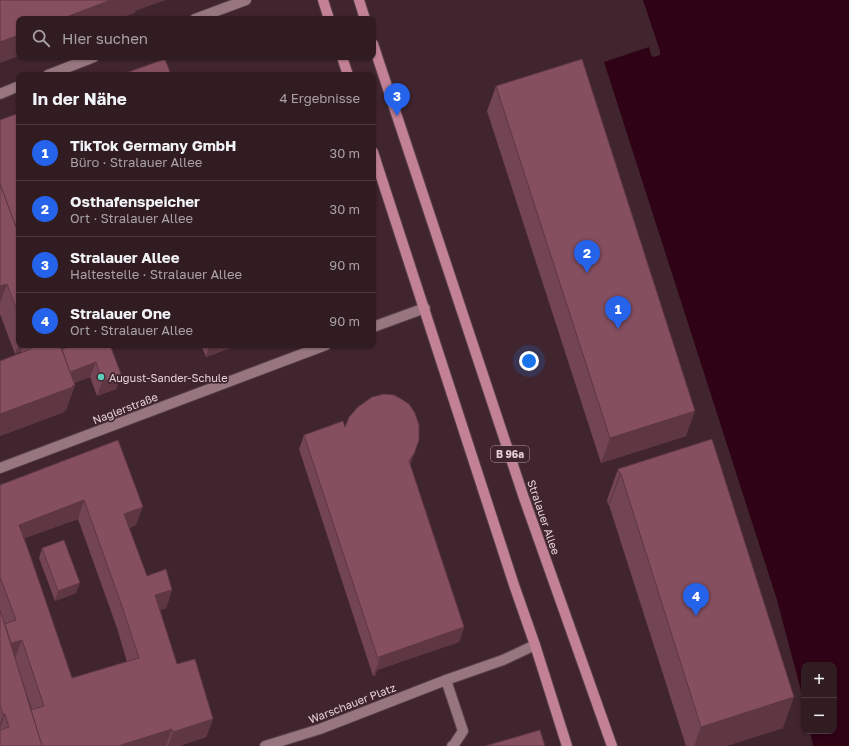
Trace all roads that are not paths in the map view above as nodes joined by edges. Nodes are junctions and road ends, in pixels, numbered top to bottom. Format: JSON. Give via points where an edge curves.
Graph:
{"nodes":[{"id":1,"x":246,"y":0,"type":"edge"},
{"id":2,"x":324,"y":0,"type":"edge"},
{"id":3,"x":359,"y":0,"type":"edge"},
{"id":4,"x":203,"y":16,"type":"edge"},
{"id":5,"x":328,"y":16,"type":"edge"},
{"id":6,"x":364,"y":16,"type":"edge"},
{"id":7,"x":376,"y":53,"type":"edge"},
{"id":8,"x":86,"y":60,"type":"edge"},
{"id":9,"x":343,"y":60,"type":"edge"},
{"id":10,"x":56,"y":72,"type":"edge"},
{"id":11,"x":347,"y":72,"type":"edge"},
{"id":12,"x":16,"y":87,"type":"edge"},
{"id":13,"x":0,"y":94,"type":"edge"},
{"id":14,"x":376,"y":161,"type":"edge"},
{"id":15,"x":424,"y":308,"type":"junction"},
{"id":16,"x":376,"y":326,"type":"edge"},
{"id":17,"x":318,"y":348,"type":"edge"},
{"id":18,"x":0,"y":468,"type":"edge"},
{"id":19,"x":535,"y":645,"type":"junction"},
{"id":20,"x":446,"y":680,"type":"junction"},
{"id":21,"x":265,"y":746,"type":"edge"},
{"id":22,"x":452,"y":746,"type":"edge"},
{"id":23,"x":567,"y":746,"type":"edge"},
{"id":24,"x":612,"y":746,"type":"edge"}],
"edges":[{"from":1,"to":4,"type":"street"},
{"from":2,"to":5,"type":"main road"},
{"from":3,"to":6,"type":"main road"},
{"from":7,"to":24,"type":"main road","name":"Stralauer Allee","number":"B 96a","via":[[524,498]]},
{"from":8,"to":10,"type":"street"},
{"from":9,"to":11,"type":"main road"},
{"from":12,"to":13,"type":"street"},
{"from":14,"to":15,"type":"main road","number":"B 96a"},
{"from":15,"to":16,"type":"street"},
{"from":15,"to":19,"type":"main road","number":"B 96a"},
{"from":17,"to":18,"type":"street","name":"Naglerstraße"},
{"from":19,"to":20,"type":"street","name":"Warschauer Platz","via":[[503,660]]},
{"from":19,"to":23,"type":"main road","number":"B 96a"},
{"from":20,"to":21,"type":"street","name":"Warschauer Platz","via":[[320,729]]},
{"from":20,"to":22,"type":"street","via":[[463,731]]}]}
